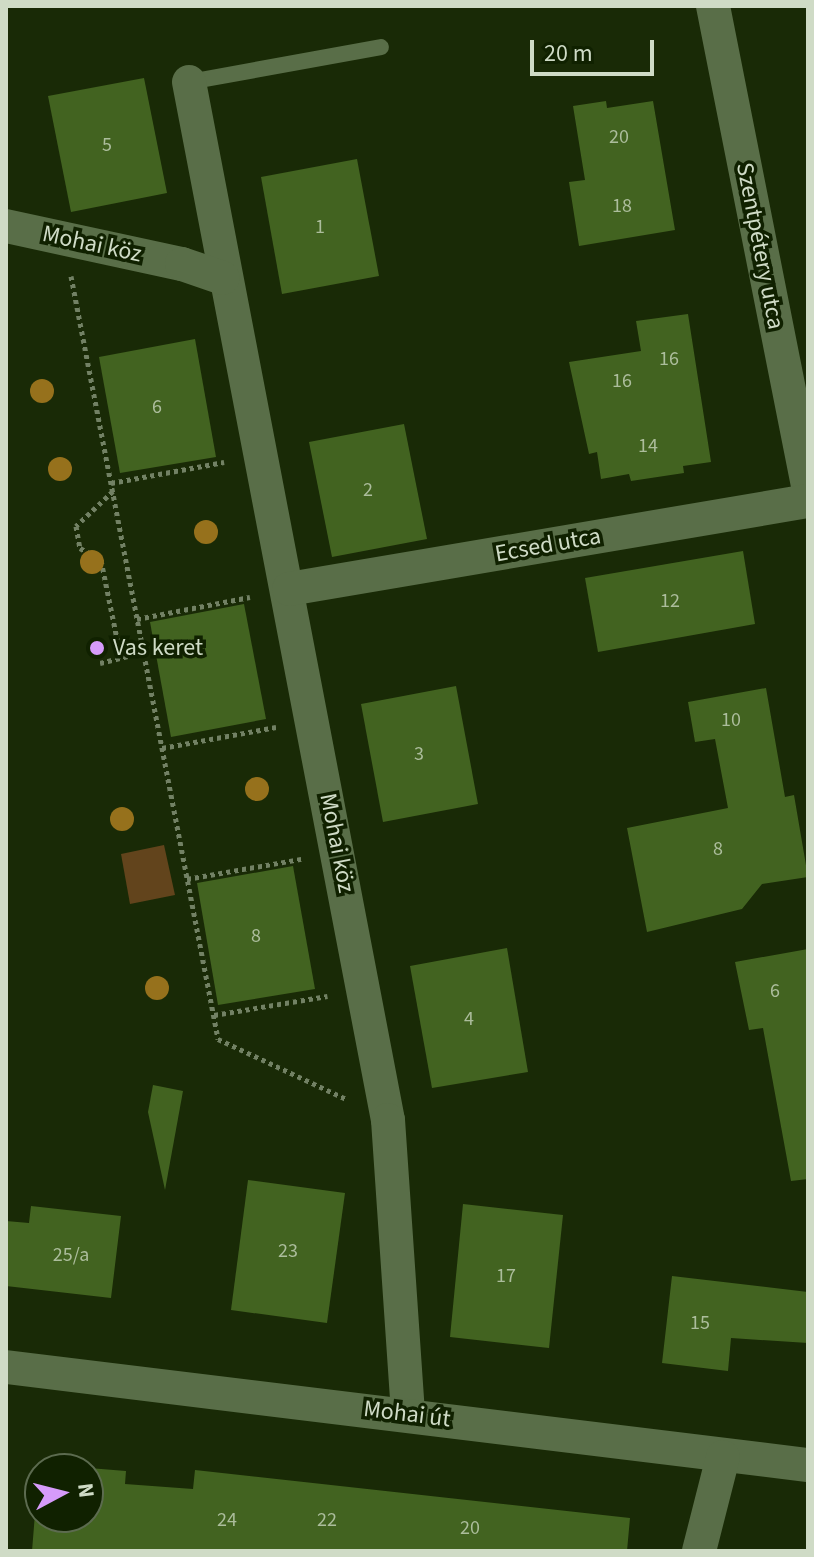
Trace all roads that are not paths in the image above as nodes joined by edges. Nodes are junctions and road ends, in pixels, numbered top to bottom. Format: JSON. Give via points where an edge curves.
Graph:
{"nodes":[{"id":1,"x":713,"y":6,"type":"edge"},
{"id":2,"x":381,"y":47,"type":"dead end"},
{"id":3,"x":189,"y":82,"type":"joint"},
{"id":4,"x":6,"y":226,"type":"edge"},
{"id":5,"x":223,"y":278,"type":"junction"},
{"id":6,"x":808,"y":485,"type":"edge"},
{"id":7,"x":808,"y":501,"type":"edge"},
{"id":8,"x":289,"y":589,"type":"junction"},
{"id":9,"x":6,"y":1367,"type":"edge"},
{"id":10,"x":408,"y":1413,"type":"junction"},
{"id":11,"x":723,"y":1457,"type":"junction"},
{"id":12,"x":808,"y":1465,"type":"edge"},
{"id":13,"x":699,"y":1551,"type":"edge"}],
"edges":[{"from":1,"to":6,"type":"street","name":"Szentpétery utca"},
{"from":2,"to":3,"type":"lane"},
{"from":3,"to":5,"type":"street","name":"Mohai köz"},
{"from":4,"to":5,"type":"street","name":"Mohai köz"},
{"from":5,"to":8,"type":"street","name":"Mohai köz"},
{"from":7,"to":8,"type":"street","name":"Ecsed utca"},
{"from":8,"to":10,"type":"street","name":"Mohai köz","via":[[388,1120]]},
{"from":9,"to":10,"type":"street","name":"Mohai út"},
{"from":10,"to":11,"type":"street","name":"Mohai út"},
{"from":11,"to":12,"type":"street","name":"Mohai út"},
{"from":11,"to":13,"type":"street"}]}
